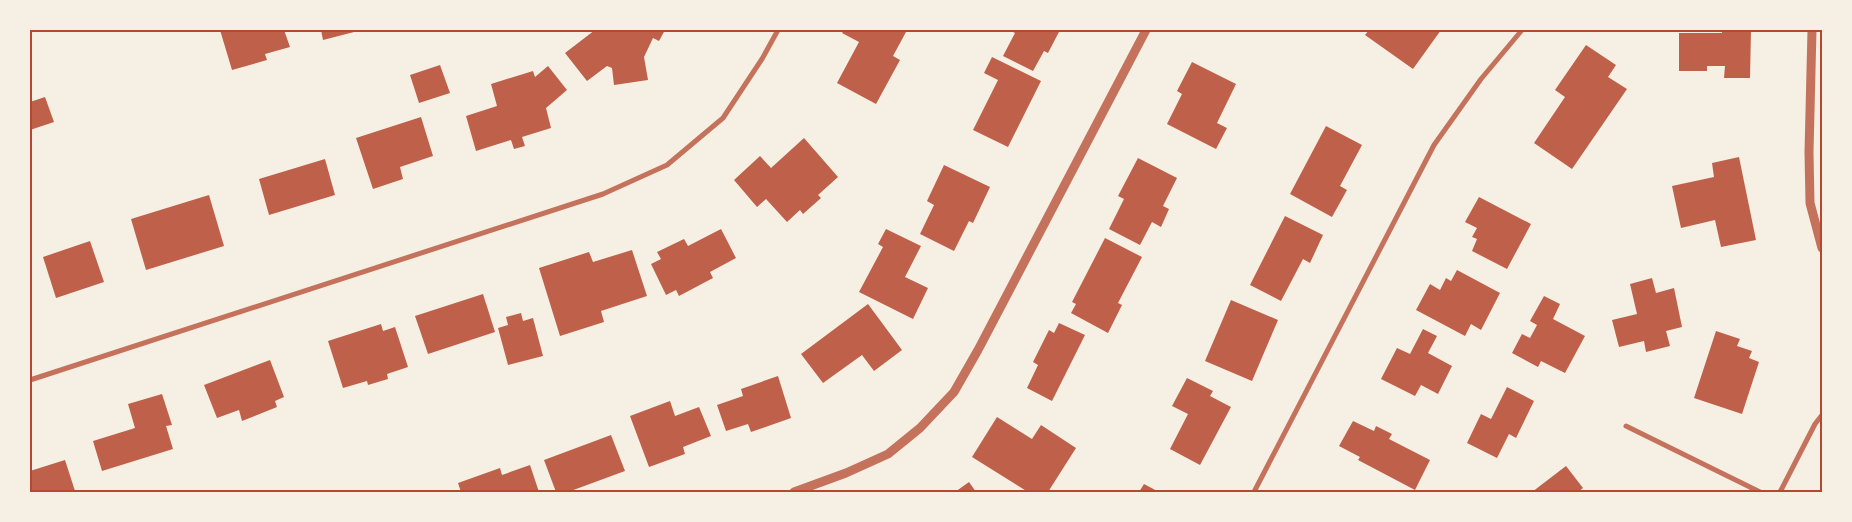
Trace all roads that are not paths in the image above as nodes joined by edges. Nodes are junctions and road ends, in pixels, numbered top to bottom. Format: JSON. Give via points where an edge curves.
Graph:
{"nodes":[{"id":1,"x":778,"y":30,"type":"edge"},
{"id":2,"x":1146,"y":30,"type":"edge"},
{"id":3,"x":1522,"y":30,"type":"edge"},
{"id":4,"x":1812,"y":30,"type":"edge"},
{"id":5,"x":1822,"y":248,"type":"edge"},
{"id":6,"x":30,"y":380,"type":"edge"},
{"id":7,"x":1822,"y":415,"type":"edge"},
{"id":8,"x":1626,"y":426,"type":"dead end"},
{"id":9,"x":794,"y":492,"type":"edge"},
{"id":10,"x":1254,"y":492,"type":"edge"},
{"id":11,"x":1760,"y":492,"type":"edge"},
{"id":12,"x":1780,"y":492,"type":"edge"}],
"edges":[{"from":1,"to":6,"type":"street","via":[[723,118],[668,165],[603,194]]},
{"from":2,"to":9,"type":"street","via":[[954,392],[920,428],[888,454]]},
{"from":3,"to":10,"type":"street","via":[[1480,79],[1434,145]]},
{"from":4,"to":5,"type":"street","via":[[1810,203]]},
{"from":7,"to":12,"type":"street"},
{"from":8,"to":11,"type":"street"}]}
